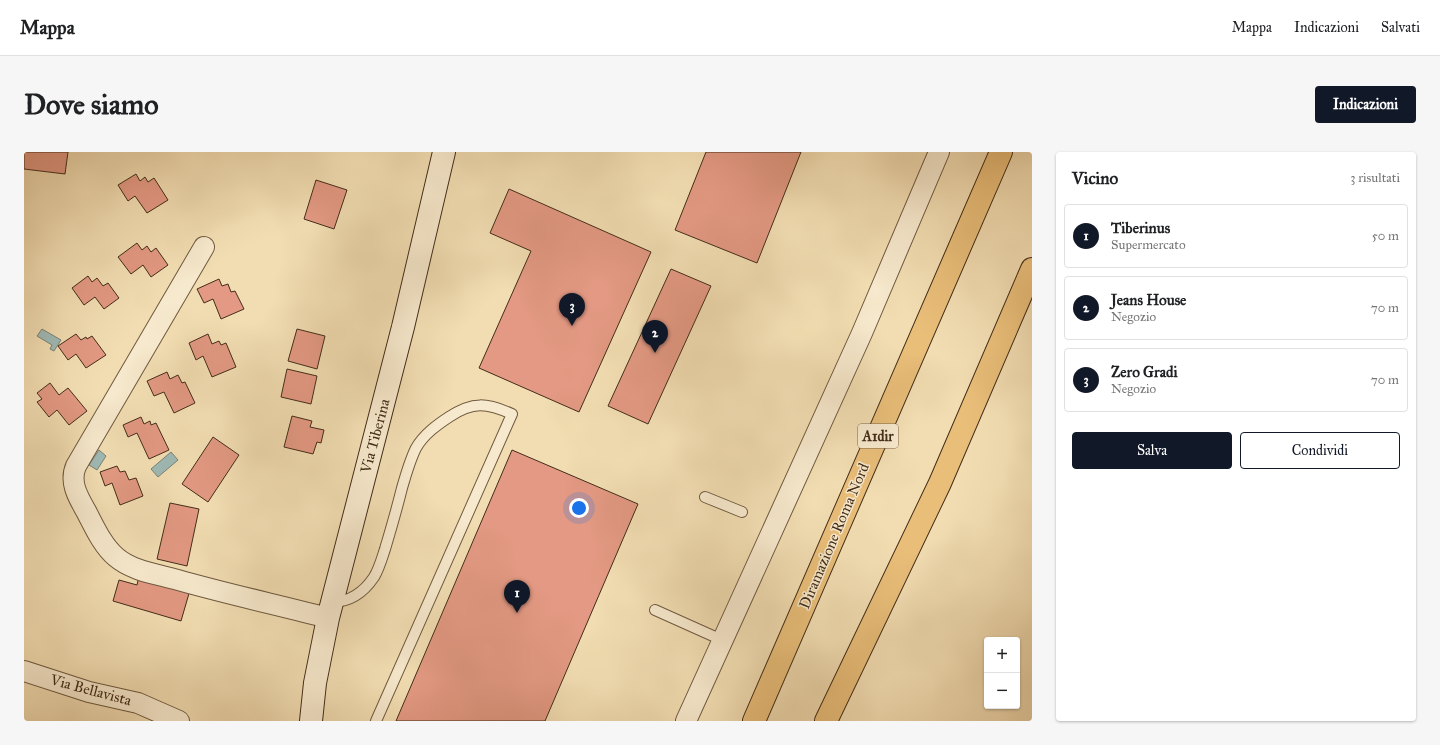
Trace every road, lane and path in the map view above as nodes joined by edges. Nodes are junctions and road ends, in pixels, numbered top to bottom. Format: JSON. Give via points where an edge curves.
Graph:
{"nodes":[{"id":1,"x":444,"y":152,"type":"edge"},
{"id":2,"x":939,"y":152,"type":"edge"},
{"id":3,"x":1001,"y":152,"type":"edge"},
{"id":4,"x":204,"y":248,"type":"dead end"},
{"id":5,"x":1032,"y":269,"type":"edge"},
{"id":6,"x":705,"y":497,"type":"dead end"},
{"id":7,"x":742,"y":512,"type":"dead end"},
{"id":8,"x":330,"y":610,"type":"junction"},
{"id":9,"x":655,"y":610,"type":"dead end"},
{"id":10,"x":722,"y":640,"type":"junction"},
{"id":11,"x":28,"y":678,"type":"edge"},
{"id":12,"x":178,"y":721,"type":"edge"},
{"id":13,"x":311,"y":721,"type":"edge"},
{"id":14,"x":376,"y":721,"type":"edge"},
{"id":15,"x":686,"y":721,"type":"edge"},
{"id":16,"x":754,"y":721,"type":"edge"},
{"id":17,"x":826,"y":721,"type":"edge"}],
"edges":[{"from":1,"to":8,"type":"main road","name":"Via Tiberina","via":[[403,327]]},
{"from":2,"to":10,"type":"street","via":[[862,333]]},
{"from":3,"to":16,"type":"highway","name":"Diramazione Roma Nord","number":"A1dir"},
{"from":4,"to":8,"type":"street","via":[[76,466],[73,480],[76,493],[105,544],[117,558],[130,566],[196,585]]},
{"from":5,"to":17,"type":"highway","via":[[940,483]]},
{"from":6,"to":7,"type":"lane"},
{"from":8,"to":13,"type":"main road","name":"Via Tiberina","via":[[315,683]]},
{"from":8,"to":14,"type":"lane","via":[[354,597],[374,576],[408,470],[416,448],[423,438],[450,416],[472,406],[494,406],[512,414]]},
{"from":9,"to":10,"type":"lane"},
{"from":10,"to":15,"type":"street"},
{"from":11,"to":12,"type":"street","name":"Via Bellavista","via":[[138,703]]}]}
